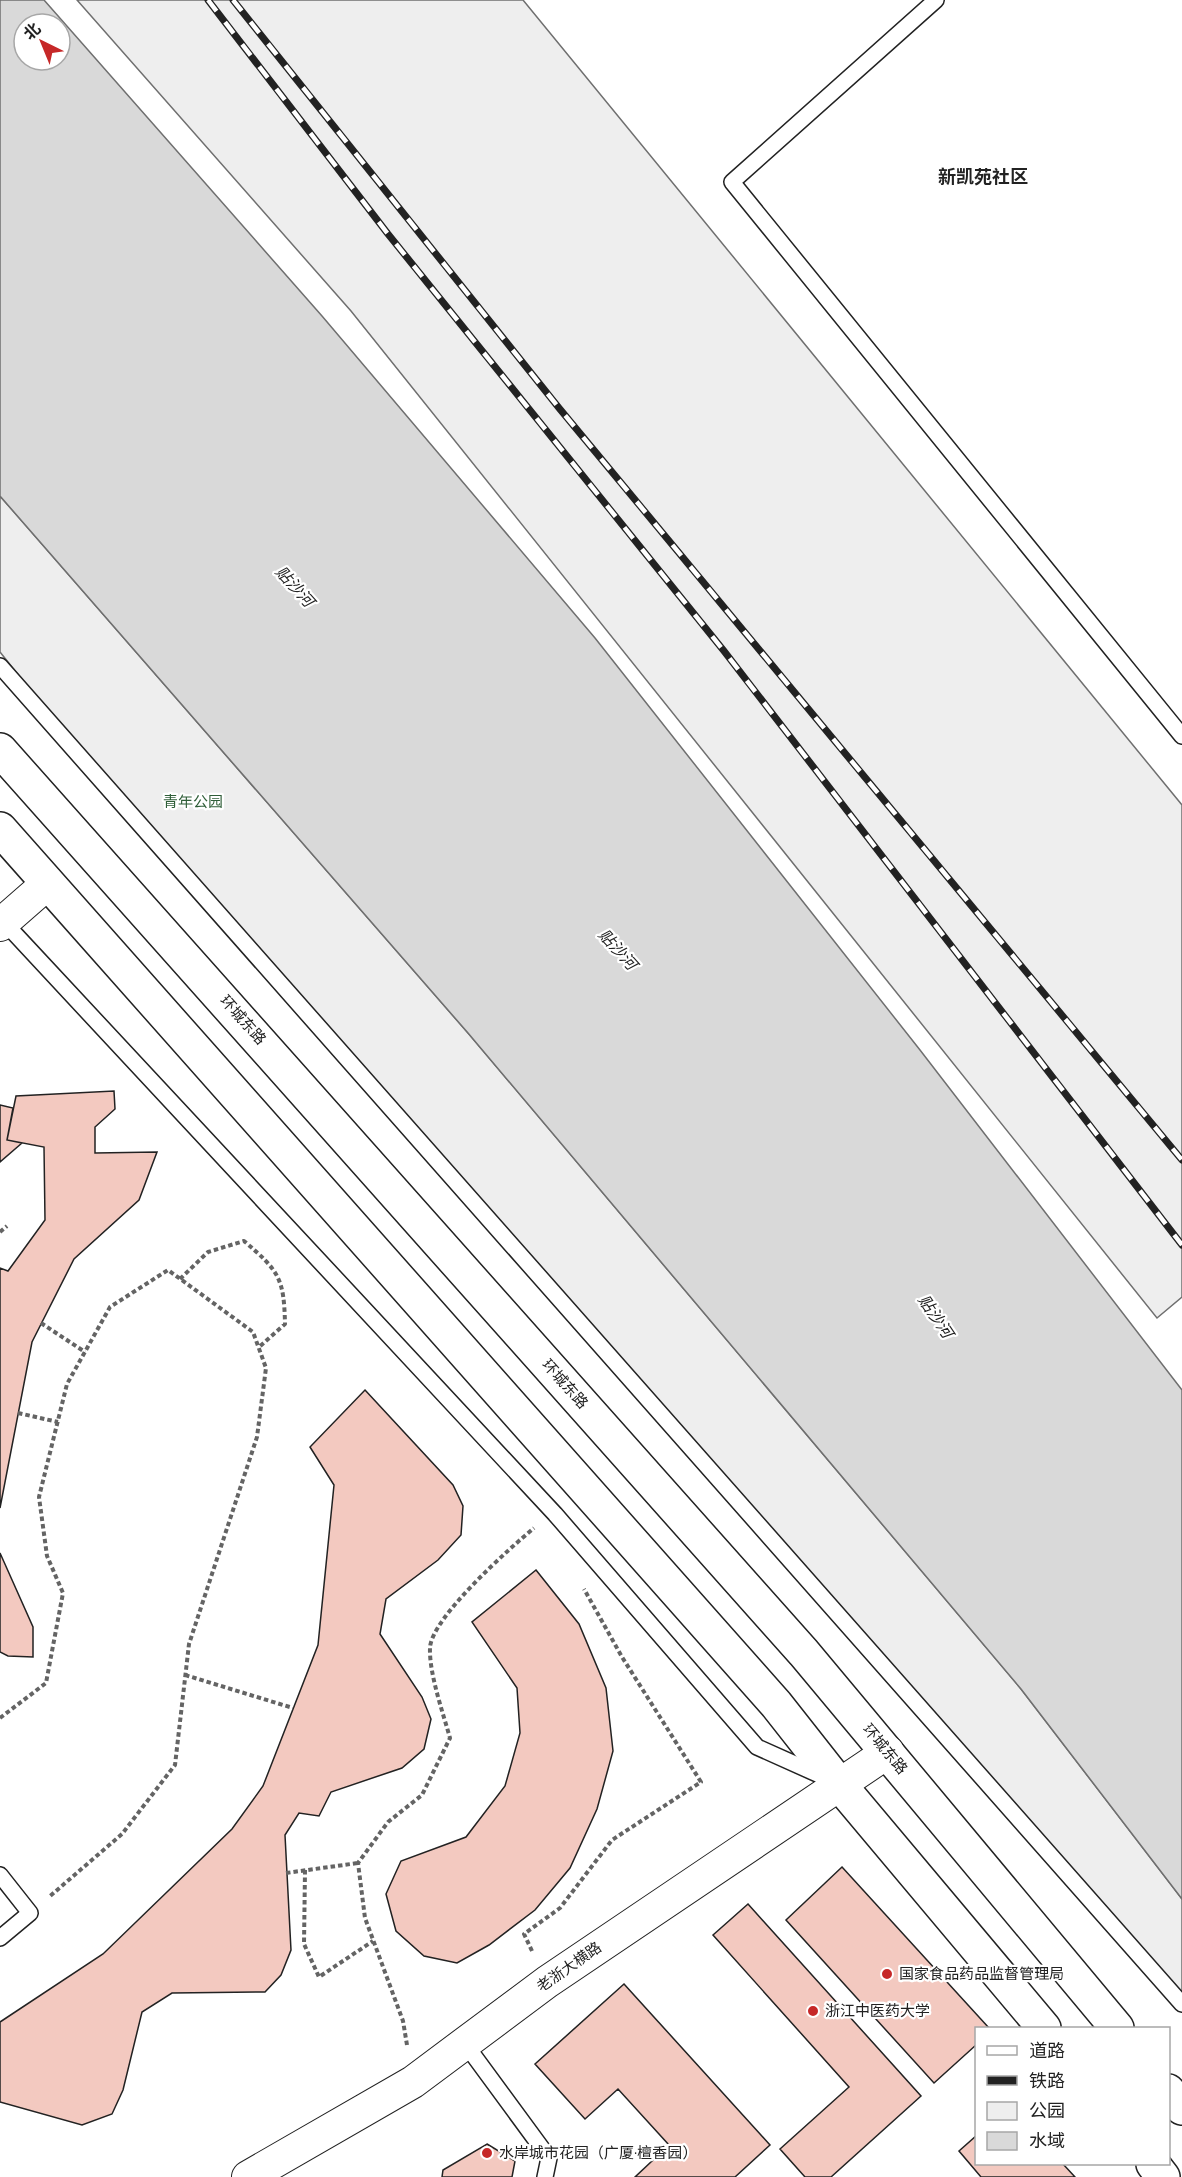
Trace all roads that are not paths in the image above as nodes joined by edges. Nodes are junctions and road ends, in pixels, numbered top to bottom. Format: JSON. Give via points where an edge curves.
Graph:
{"nodes":[{"id":1,"x":936,"y":0,"type":"edge"},
{"id":2,"x":0,"y":666,"type":"edge"},
{"id":3,"x":1182,"y":736,"type":"edge"},
{"id":4,"x":0,"y":750,"type":"edge"},
{"id":5,"x":0,"y":829,"type":"edge"},
{"id":6,"x":48,"y":883,"type":"junction"},
{"id":7,"x":1,"y":922,"type":"edge"},
{"id":8,"x":888,"y":1752,"type":"junction"},
{"id":9,"x":839,"y":1784,"type":"junction"},
{"id":10,"x":0,"y":1875,"type":"edge"},
{"id":11,"x":0,"y":1938,"type":"edge"},
{"id":12,"x":1182,"y":2004,"type":"edge"},
{"id":13,"x":1043,"y":2027,"type":"edge"},
{"id":14,"x":1116,"y":2027,"type":"edge"},
{"id":15,"x":466,"y":2045,"type":"junction"},
{"id":16,"x":1170,"y":2093,"type":"edge"},
{"id":17,"x":1182,"y":2108,"type":"edge"},
{"id":18,"x":248,"y":2177,"type":"edge"},
{"id":19,"x":545,"y":2177,"type":"edge"}],
"edges":[{"from":1,"to":3,"type":"lane","via":[[732,182]]},
{"from":2,"to":12,"type":"lane"},
{"from":4,"to":8,"type":"main road","name":"环城东路"},
{"from":5,"to":6,"type":"main road"},
{"from":6,"to":7,"type":"street"},
{"from":6,"to":9,"type":"main road","via":[[768,1695]]},
{"from":7,"to":9,"type":"lane","via":[[555,1514],[757,1747]]},
{"from":8,"to":9,"type":"street","name":"老浙大横路"},
{"from":8,"to":14,"type":"main road","name":"环城东路"},
{"from":9,"to":13,"type":"main road"},
{"from":9,"to":15,"type":"street","name":"老浙大横路","via":[[547,1982]]},
{"from":10,"to":11,"type":"lane","via":[[30,1913]]},
{"from":15,"to":18,"type":"street","name":"老浙大横路","via":[[413,2082]]},
{"from":15,"to":19,"type":"lane","via":[[549,2158]]},
{"from":16,"to":17,"type":"main road"}]}
